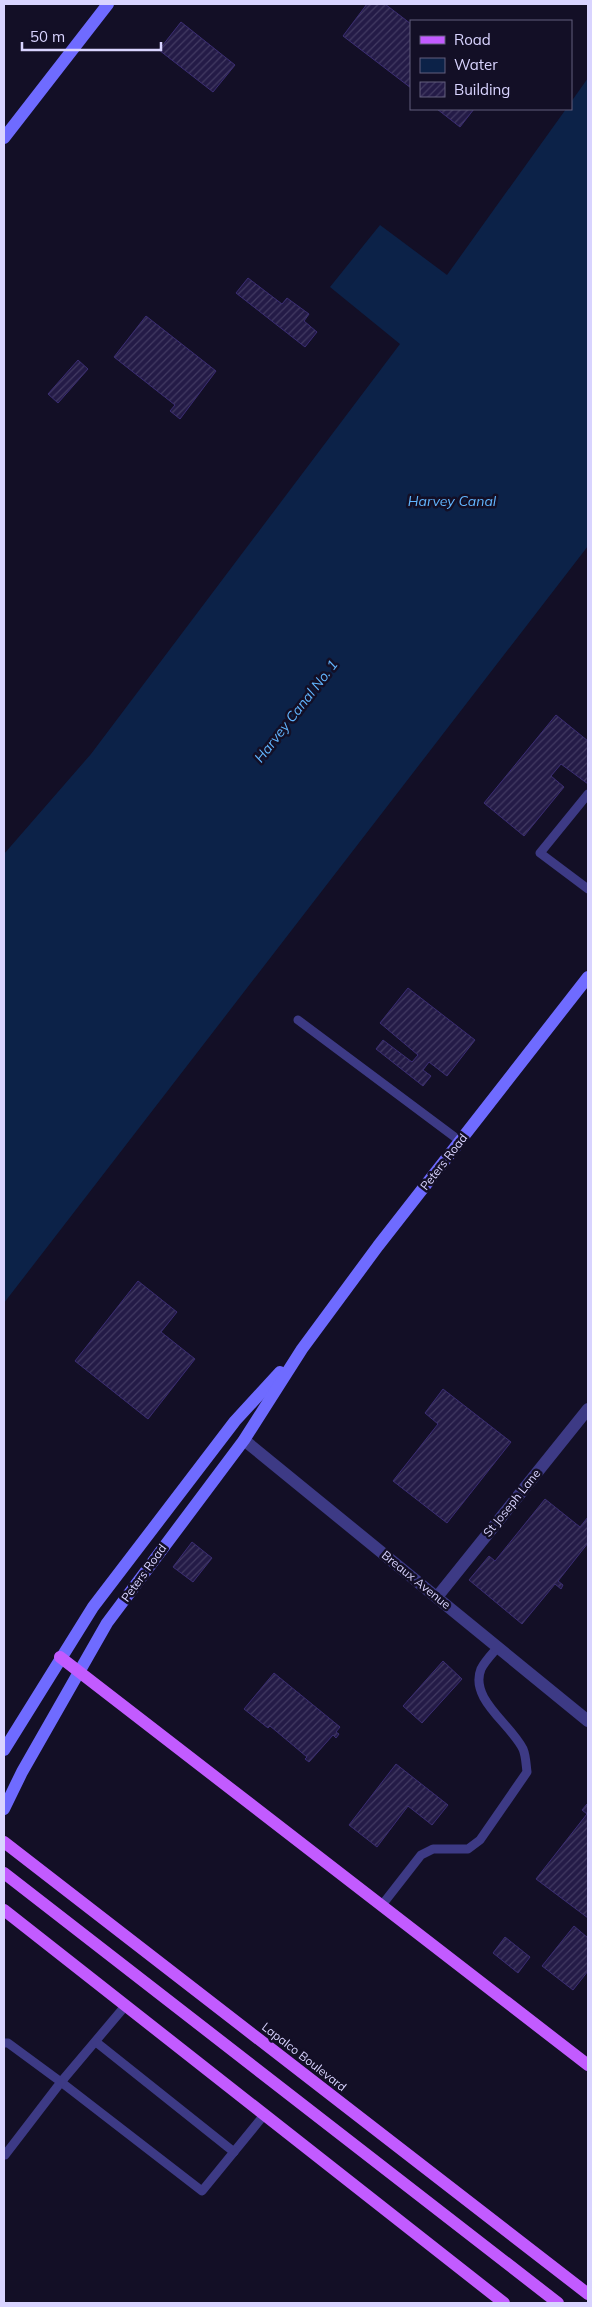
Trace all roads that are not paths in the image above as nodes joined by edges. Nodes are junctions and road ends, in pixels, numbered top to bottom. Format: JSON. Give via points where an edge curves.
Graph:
{"nodes":[{"id":1,"x":108,"y":4,"type":"edge"},
{"id":2,"x":4,"y":138,"type":"edge"},
{"id":3,"x":588,"y":794,"type":"edge"},
{"id":4,"x":588,"y":889,"type":"edge"},
{"id":5,"x":588,"y":977,"type":"edge"},
{"id":6,"x":298,"y":1020,"type":"dead end"},
{"id":7,"x":460,"y":1141,"type":"junction"},
{"id":8,"x":302,"y":1349,"type":"junction"},
{"id":9,"x":588,"y":1408,"type":"edge"},
{"id":10,"x":244,"y":1440,"type":"junction"},
{"id":11,"x":437,"y":1597,"type":"junction"},
{"id":12,"x":498,"y":1647,"type":"junction"},
{"id":13,"x":60,"y":1657,"type":"junction"},
{"id":14,"x":80,"y":1672,"type":"junction"},
{"id":15,"x":588,"y":1721,"type":"edge"},
{"id":16,"x":4,"y":1750,"type":"edge"},
{"id":17,"x":4,"y":1809,"type":"edge"},
{"id":18,"x":4,"y":1842,"type":"edge"},
{"id":19,"x":4,"y":1873,"type":"edge"},
{"id":20,"x":382,"y":1905,"type":"junction"},
{"id":21,"x":4,"y":1910,"type":"edge"},
{"id":22,"x":126,"y":2005,"type":"junction"},
{"id":23,"x":4,"y":2042,"type":"edge"},
{"id":24,"x":96,"y":2042,"type":"junction"},
{"id":25,"x":588,"y":2065,"type":"edge"},
{"id":26,"x":62,"y":2082,"type":"junction"},
{"id":27,"x":264,"y":2115,"type":"junction"},
{"id":28,"x":234,"y":2152,"type":"junction"},
{"id":29,"x":5,"y":2155,"type":"edge"},
{"id":30,"x":588,"y":2294,"type":"edge"},
{"id":31,"x":504,"y":2303,"type":"edge"},
{"id":32,"x":558,"y":2303,"type":"edge"}],
"edges":[{"from":1,"to":2,"type":"main road"},
{"from":3,"to":4,"type":"lane","via":[[540,853]]},
{"from":5,"to":7,"type":"main road","name":"Peters Road"},
{"from":6,"to":7,"type":"lane"},
{"from":7,"to":8,"type":"main road","name":"Peters Road"},
{"from":8,"to":10,"type":"main road","name":"Peters Road"},
{"from":8,"to":13,"type":"main road","name":"Peters Road","via":[[235,1421],[93,1608]]},
{"from":9,"to":11,"type":"street","name":"St Joseph Lane"},
{"from":10,"to":11,"type":"street","name":"Breaux Avenue"},
{"from":10,"to":14,"type":"main road","name":"Peters Road","via":[[107,1623]]},
{"from":11,"to":12,"type":"street","name":"Breaux Avenue"},
{"from":12,"to":15,"type":"street","name":"Breaux Avenue"},
{"from":12,"to":20,"type":"lane","via":[[482,1668],[479,1684],[485,1701],[506,1723],[523,1750],[527,1772],[480,1840],[468,1849],[433,1849],[420,1855]]},
{"from":13,"to":14,"type":"main road"},
{"from":13,"to":16,"type":"main road","name":"Peters Road"},
{"from":14,"to":17,"type":"main road","name":"Peters Road"},
{"from":14,"to":20,"type":"main road"},
{"from":18,"to":30,"type":"main road","name":"Lapalco Boulevard"},
{"from":19,"to":32,"type":"main road"},
{"from":20,"to":25,"type":"main road"},
{"from":21,"to":22,"type":"main road"},
{"from":22,"to":24,"type":"lane"},
{"from":22,"to":27,"type":"main road"},
{"from":23,"to":26,"type":"lane"},
{"from":24,"to":26,"type":"lane"},
{"from":24,"to":28,"type":"lane"},
{"from":26,"to":28,"type":"lane","via":[[202,2191]]},
{"from":26,"to":29,"type":"lane"},
{"from":27,"to":28,"type":"lane"},
{"from":27,"to":31,"type":"main road"}]}
